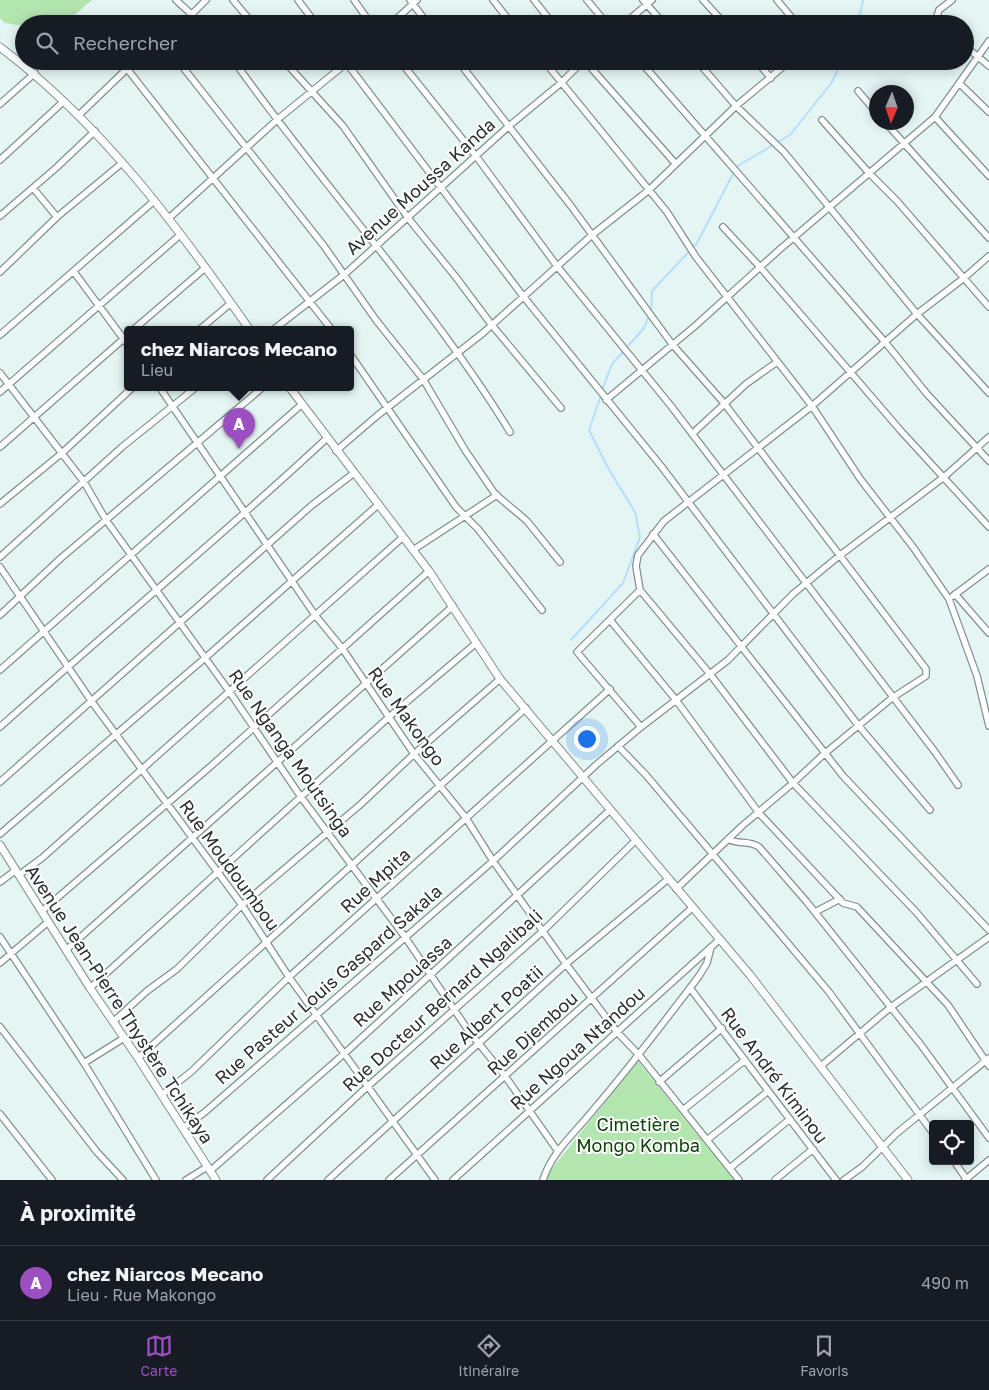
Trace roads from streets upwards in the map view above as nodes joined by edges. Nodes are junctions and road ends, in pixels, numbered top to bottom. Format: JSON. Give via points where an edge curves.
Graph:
{"nodes":[{"id":1,"x":176,"y":0,"type":"edge"},
{"id":2,"x":206,"y":0,"type":"edge"},
{"id":3,"x":233,"y":0,"type":"edge"},
{"id":4,"x":298,"y":0,"type":"edge"},
{"id":5,"x":354,"y":0,"type":"edge"},
{"id":6,"x":493,"y":0,"type":"edge"},
{"id":7,"x":534,"y":0,"type":"edge"},
{"id":8,"x":587,"y":0,"type":"edge"},
{"id":9,"x":703,"y":0,"type":"edge"},
{"id":10,"x":777,"y":0,"type":"edge"},
{"id":11,"x":952,"y":0,"type":"edge"},
{"id":12,"x":413,"y":1,"type":"edge"},
{"id":13,"x":647,"y":1,"type":"edge"},
{"id":14,"x":193,"y":14,"type":"joint"},
{"id":15,"x":246,"y":15,"type":"edge"},
{"id":16,"x":309,"y":15,"type":"edge"},
{"id":17,"x":365,"y":15,"type":"edge"},
{"id":18,"x":400,"y":15,"type":"edge"},
{"id":19,"x":422,"y":15,"type":"edge"},
{"id":20,"x":505,"y":15,"type":"edge"},
{"id":21,"x":546,"y":15,"type":"edge"},
{"id":22,"x":600,"y":15,"type":"edge"},
{"id":23,"x":633,"y":15,"type":"edge"},
{"id":24,"x":657,"y":15,"type":"edge"},
{"id":25,"x":717,"y":15,"type":"edge"},
{"id":26,"x":790,"y":15,"type":"edge"},
{"id":27,"x":937,"y":15,"type":"edge"},
{"id":28,"x":989,"y":41,"type":"edge"},
{"id":29,"x":0,"y":47,"type":"edge"},
{"id":30,"x":974,"y":54,"type":"edge"},
{"id":31,"x":978,"y":57,"type":"junction"},
{"id":32,"x":15,"y":59,"type":"edge"},
{"id":33,"x":974,"y":63,"type":"edge"},
{"id":34,"x":989,"y":66,"type":"edge"},
{"id":35,"x":30,"y":70,"type":"edge"},
{"id":36,"x":124,"y":70,"type":"edge"},
{"id":37,"x":131,"y":70,"type":"edge"},
{"id":38,"x":185,"y":70,"type":"edge"},
{"id":39,"x":241,"y":70,"type":"edge"},
{"id":40,"x":292,"y":70,"type":"edge"},
{"id":41,"x":338,"y":70,"type":"edge"},
{"id":42,"x":353,"y":70,"type":"edge"},
{"id":43,"x":407,"y":70,"type":"edge"},
{"id":44,"x":465,"y":70,"type":"edge"},
{"id":45,"x":552,"y":70,"type":"edge"},
{"id":46,"x":575,"y":70,"type":"edge"},
{"id":47,"x":592,"y":70,"type":"edge"},
{"id":48,"x":648,"y":70,"type":"edge"},
{"id":49,"x":705,"y":70,"type":"edge"},
{"id":50,"x":763,"y":70,"type":"edge"},
{"id":51,"x":779,"y":70,"type":"edge"},
{"id":52,"x":969,"y":70,"type":"edge"},
{"id":53,"x":35,"y":74,"type":"junction"},
{"id":54,"x":770,"y":78,"type":"junction"},
{"id":55,"x":562,"y":82,"type":"junction"},
{"id":56,"x":960,"y":83,"type":"junction"},
{"id":57,"x":858,"y":91,"type":"dead end"},
{"id":58,"x":311,"y":93,"type":"junction"},
{"id":59,"x":64,"y":102,"type":"junction"},
{"id":60,"x":0,"y":104,"type":"edge"},
{"id":61,"x":869,"y":104,"type":"edge"},
{"id":62,"x":736,"y":106,"type":"junction"},
{"id":63,"x":989,"y":112,"type":"edge"},
{"id":64,"x":80,"y":115,"type":"junction"},
{"id":65,"x":935,"y":117,"type":"junction"},
{"id":66,"x":278,"y":119,"type":"junction"},
{"id":67,"x":822,"y":120,"type":"dead end"},
{"id":68,"x":509,"y":126,"type":"junction"},
{"id":69,"x":892,"y":130,"type":"edge"},
{"id":70,"x":95,"y":131,"type":"junction"},
{"id":71,"x":705,"y":135,"type":"junction"},
{"id":72,"x":904,"y":145,"type":"junction"},
{"id":73,"x":246,"y":147,"type":"junction"},
{"id":74,"x":476,"y":156,"type":"junction"},
{"id":75,"x":0,"y":160,"type":"edge"},
{"id":76,"x":675,"y":163,"type":"junction"},
{"id":77,"x":122,"y":164,"type":"junction"},
{"id":78,"x":870,"y":174,"type":"junction"},
{"id":79,"x":989,"y":176,"type":"edge"},
{"id":80,"x":215,"y":178,"type":"junction"},
{"id":81,"x":33,"y":188,"type":"junction"},
{"id":82,"x":440,"y":189,"type":"junction"},
{"id":83,"x":649,"y":190,"type":"junction"},
{"id":84,"x":154,"y":201,"type":"junction"},
{"id":85,"x":829,"y":208,"type":"junction"},
{"id":86,"x":0,"y":216,"type":"edge"},
{"id":87,"x":57,"y":217,"type":"junction"},
{"id":88,"x":408,"y":218,"type":"junction"},
{"id":89,"x":168,"y":219,"type":"junction"},
{"id":90,"x":723,"y":227,"type":"dead end"},
{"id":91,"x":180,"y":235,"type":"junction"},
{"id":92,"x":592,"y":235,"type":"junction"},
{"id":93,"x":793,"y":238,"type":"junction"},
{"id":94,"x":989,"y":238,"type":"edge"},
{"id":95,"x":376,"y":244,"type":"junction"},
{"id":96,"x":989,"y":256,"type":"edge"},
{"id":97,"x":557,"y":266,"type":"junction"},
{"id":98,"x":760,"y":267,"type":"junction"},
{"id":99,"x":205,"y":268,"type":"junction"},
{"id":100,"x":0,"y":272,"type":"edge"},
{"id":101,"x":74,"y":272,"type":"junction"},
{"id":102,"x":345,"y":274,"type":"junction"},
{"id":103,"x":964,"y":278,"type":"junction"},
{"id":104,"x":523,"y":296,"type":"junction"},
{"id":105,"x":728,"y":297,"type":"junction"},
{"id":106,"x":309,"y":300,"type":"junction"},
{"id":107,"x":231,"y":303,"type":"junction"},
{"id":108,"x":98,"y":304,"type":"junction"},
{"id":109,"x":989,"y":307,"type":"edge"},
{"id":110,"x":917,"y":314,"type":"junction"},
{"id":111,"x":491,"y":324,"type":"junction"},
{"id":112,"x":138,"y":326,"type":"edge"},
{"id":113,"x":204,"y":326,"type":"edge"},
{"id":114,"x":247,"y":326,"type":"edge"},
{"id":115,"x":279,"y":326,"type":"edge"},
{"id":116,"x":329,"y":326,"type":"edge"},
{"id":117,"x":0,"y":335,"type":"edge"},
{"id":118,"x":124,"y":335,"type":"edge"},
{"id":119,"x":124,"y":339,"type":"edge"},
{"id":120,"x":884,"y":342,"type":"junction"},
{"id":121,"x":672,"y":344,"type":"junction"},
{"id":122,"x":458,"y":351,"type":"junction"},
{"id":123,"x":354,"y":360,"type":"edge"},
{"id":124,"x":777,"y":362,"type":"junction"},
{"id":125,"x":640,"y":371,"type":"junction"},
{"id":126,"x":851,"y":372,"type":"junction"},
{"id":127,"x":0,"y":373,"type":"edge"},
{"id":128,"x":423,"y":379,"type":"junction"},
{"id":129,"x":9,"y":384,"type":"junction"},
{"id":130,"x":129,"y":391,"type":"edge"},
{"id":131,"x":162,"y":391,"type":"edge"},
{"id":132,"x":191,"y":391,"type":"edge"},
{"id":133,"x":259,"y":391,"type":"edge"},
{"id":134,"x":292,"y":391,"type":"edge"},
{"id":135,"x":0,"y":392,"type":"edge"},
{"id":136,"x":989,"y":393,"type":"edge"},
{"id":137,"x":606,"y":400,"type":"junction"},
{"id":138,"x":724,"y":403,"type":"junction"},
{"id":139,"x":301,"y":405,"type":"junction"},
{"id":140,"x":173,"y":406,"type":"junction"},
{"id":141,"x":812,"y":406,"type":"junction"},
{"id":142,"x":388,"y":407,"type":"junction"},
{"id":143,"x":561,"y":408,"type":"dead end"},
{"id":144,"x":34,"y":417,"type":"junction"},
{"id":145,"x":510,"y":432,"type":"dead end"},
{"id":146,"x":692,"y":434,"type":"junction"},
{"id":147,"x":989,"y":437,"type":"edge"},
{"id":148,"x":326,"y":439,"type":"junction"},
{"id":149,"x":198,"y":444,"type":"junction"},
{"id":150,"x":0,"y":447,"type":"edge"},
{"id":151,"x":977,"y":447,"type":"junction"},
{"id":152,"x":757,"y":448,"type":"junction"},
{"id":153,"x":336,"y":451,"type":"junction"},
{"id":154,"x":62,"y":452,"type":"junction"},
{"id":155,"x":989,"y":461,"type":"edge"},
{"id":156,"x":354,"y":473,"type":"junction"},
{"id":157,"x":220,"y":474,"type":"junction"},
{"id":158,"x":724,"y":476,"type":"junction"},
{"id":159,"x":944,"y":477,"type":"junction"},
{"id":160,"x":84,"y":482,"type":"junction"},
{"id":161,"x":497,"y":495,"type":"junction"},
{"id":162,"x":687,"y":502,"type":"junction"},
{"id":163,"x":0,"y":504,"type":"edge"},
{"id":164,"x":379,"y":504,"type":"junction"},
{"id":165,"x":245,"y":514,"type":"junction"},
{"id":166,"x":465,"y":514,"type":"junction"},
{"id":167,"x":891,"y":519,"type":"junction"},
{"id":168,"x":106,"y":520,"type":"junction"},
{"id":169,"x":989,"y":527,"type":"edge"},
{"id":170,"x":653,"y":534,"type":"junction"},
{"id":171,"x":403,"y":538,"type":"junction"},
{"id":172,"x":267,"y":546,"type":"junction"},
{"id":173,"x":413,"y":550,"type":"junction"},
{"id":174,"x":131,"y":555,"type":"junction"},
{"id":175,"x":839,"y":556,"type":"junction"},
{"id":176,"x":0,"y":557,"type":"edge"},
{"id":177,"x":560,"y":562,"type":"dead end"},
{"id":178,"x":0,"y":568,"type":"edge"},
{"id":179,"x":989,"y":569,"type":"edge"},
{"id":180,"x":429,"y":571,"type":"junction"},
{"id":181,"x":292,"y":580,"type":"junction"},
{"id":182,"x":806,"y":583,"type":"junction"},
{"id":183,"x":155,"y":590,"type":"junction"},
{"id":184,"x":640,"y":590,"type":"junction"},
{"id":185,"x":955,"y":594,"type":"junction"},
{"id":186,"x":19,"y":597,"type":"junction"},
{"id":187,"x":949,"y":598,"type":"junction"},
{"id":188,"x":453,"y":606,"type":"junction"},
{"id":189,"x":542,"y":610,"type":"dead end"},
{"id":190,"x":774,"y":614,"type":"junction"},
{"id":191,"x":0,"y":615,"type":"edge"},
{"id":192,"x":315,"y":615,"type":"junction"},
{"id":193,"x":610,"y":620,"type":"junction"},
{"id":194,"x":181,"y":623,"type":"junction"},
{"id":195,"x":43,"y":632,"type":"junction"},
{"id":196,"x":989,"y":633,"type":"edge"},
{"id":197,"x":475,"y":644,"type":"junction"},
{"id":198,"x":742,"y":646,"type":"junction"},
{"id":199,"x":342,"y":648,"type":"junction"},
{"id":200,"x":205,"y":658,"type":"junction"},
{"id":201,"x":68,"y":667,"type":"junction"},
{"id":202,"x":0,"y":670,"type":"edge"},
{"id":203,"x":710,"y":674,"type":"junction"},
{"id":204,"x":500,"y":679,"type":"junction"},
{"id":205,"x":365,"y":684,"type":"junction"},
{"id":206,"x":610,"y":689,"type":"junction"},
{"id":207,"x":229,"y":691,"type":"junction"},
{"id":208,"x":892,"y":698,"type":"junction"},
{"id":209,"x":676,"y":700,"type":"junction"},
{"id":210,"x":92,"y":702,"type":"junction"},
{"id":211,"x":526,"y":708,"type":"junction"},
{"id":212,"x":389,"y":717,"type":"junction"},
{"id":213,"x":858,"y":725,"type":"junction"},
{"id":214,"x":0,"y":726,"type":"edge"},
{"id":215,"x":989,"y":726,"type":"edge"},
{"id":216,"x":254,"y":727,"type":"junction"},
{"id":217,"x":641,"y":727,"type":"junction"},
{"id":218,"x":115,"y":734,"type":"junction"},
{"id":219,"x":553,"y":740,"type":"junction"},
{"id":220,"x":618,"y":746,"type":"junction"},
{"id":221,"x":414,"y":754,"type":"junction"},
{"id":222,"x":824,"y":754,"type":"junction"},
{"id":223,"x":278,"y":763,"type":"junction"},
{"id":224,"x":142,"y":770,"type":"junction"},
{"id":225,"x":584,"y":778,"type":"junction"},
{"id":226,"x":0,"y":782,"type":"edge"},
{"id":227,"x":793,"y":783,"type":"junction"},
{"id":228,"x":958,"y":785,"type":"dead end"},
{"id":229,"x":440,"y":786,"type":"junction"},
{"id":230,"x":301,"y":797,"type":"junction"},
{"id":231,"x":167,"y":804,"type":"junction"},
{"id":232,"x":610,"y":810,"type":"junction"},
{"id":233,"x":930,"y":810,"type":"dead end"},
{"id":234,"x":759,"y":813,"type":"junction"},
{"id":235,"x":466,"y":818,"type":"junction"},
{"id":236,"x":328,"y":831,"type":"junction"},
{"id":237,"x":0,"y":834,"type":"edge"},
{"id":238,"x":192,"y":839,"type":"junction"},
{"id":239,"x":728,"y":839,"type":"junction"},
{"id":240,"x":635,"y":841,"type":"junction"},
{"id":241,"x":0,"y":845,"type":"edge"},
{"id":242,"x":712,"y":853,"type":"junction"},
{"id":243,"x":493,"y":861,"type":"junction"},
{"id":244,"x":351,"y":866,"type":"junction"},
{"id":245,"x":218,"y":872,"type":"junction"},
{"id":246,"x":18,"y":873,"type":"junction"},
{"id":247,"x":667,"y":880,"type":"junction"},
{"id":248,"x":0,"y":882,"type":"edge"},
{"id":249,"x":676,"y":889,"type":"junction"},
{"id":250,"x":518,"y":895,"type":"junction"},
{"id":251,"x":377,"y":899,"type":"junction"},
{"id":252,"x":840,"y":899,"type":"junction"},
{"id":253,"x":242,"y":905,"type":"junction"},
{"id":254,"x":693,"y":907,"type":"junction"},
{"id":255,"x":42,"y":912,"type":"junction"},
{"id":256,"x":815,"y":912,"type":"junction"},
{"id":257,"x":48,"y":922,"type":"junction"},
{"id":258,"x":989,"y":930,"type":"edge"},
{"id":259,"x":543,"y":931,"type":"junction"},
{"id":260,"x":405,"y":937,"type":"junction"},
{"id":261,"x":0,"y":938,"type":"edge"},
{"id":262,"x":989,"y":938,"type":"edge"},
{"id":263,"x":720,"y":939,"type":"junction"},
{"id":264,"x":267,"y":943,"type":"junction"},
{"id":265,"x":711,"y":947,"type":"junction"},
{"id":266,"x":66,"y":950,"type":"junction"},
{"id":267,"x":11,"y":954,"type":"junction"},
{"id":268,"x":958,"y":959,"type":"junction"},
{"id":269,"x":0,"y":963,"type":"edge"},
{"id":270,"x":566,"y":964,"type":"junction"},
{"id":271,"x":431,"y":975,"type":"junction"},
{"id":272,"x":289,"y":977,"type":"junction"},
{"id":273,"x":926,"y":980,"type":"junction"},
{"id":274,"x":977,"y":984,"type":"dead end"},
{"id":275,"x":90,"y":988,"type":"junction"},
{"id":276,"x":690,"y":988,"type":"junction"},
{"id":277,"x":592,"y":999,"type":"junction"},
{"id":278,"x":891,"y":1007,"type":"junction"},
{"id":279,"x":455,"y":1010,"type":"junction"},
{"id":280,"x":317,"y":1015,"type":"junction"},
{"id":281,"x":113,"y":1022,"type":"junction"},
{"id":282,"x":0,"y":1027,"type":"edge"},
{"id":283,"x":722,"y":1028,"type":"junction"},
{"id":284,"x":617,"y":1032,"type":"junction"},
{"id":285,"x":860,"y":1034,"type":"junction"},
{"id":286,"x":124,"y":1038,"type":"junction"},
{"id":287,"x":479,"y":1044,"type":"junction"},
{"id":288,"x":345,"y":1053,"type":"junction"},
{"id":289,"x":639,"y":1055,"type":"junction"},
{"id":290,"x":138,"y":1058,"type":"junction"},
{"id":291,"x":745,"y":1060,"type":"junction"},
{"id":292,"x":988,"y":1062,"type":"edge"},
{"id":293,"x":84,"y":1063,"type":"junction"},
{"id":294,"x":821,"y":1066,"type":"junction"},
{"id":295,"x":505,"y":1076,"type":"junction"},
{"id":296,"x":659,"y":1082,"type":"junction"},
{"id":297,"x":367,"y":1087,"type":"junction"},
{"id":298,"x":952,"y":1088,"type":"junction"},
{"id":299,"x":767,"y":1092,"type":"junction"},
{"id":300,"x":162,"y":1095,"type":"junction"},
{"id":301,"x":683,"y":1110,"type":"junction"},
{"id":302,"x":530,"y":1111,"type":"junction"},
{"id":303,"x":0,"y":1114,"type":"edge"},
{"id":304,"x":919,"y":1114,"type":"junction"},
{"id":305,"x":790,"y":1119,"type":"junction"},
{"id":306,"x":393,"y":1121,"type":"junction"},
{"id":307,"x":182,"y":1128,"type":"junction"},
{"id":308,"x":929,"y":1128,"type":"edge"},
{"id":309,"x":989,"y":1138,"type":"edge"},
{"id":310,"x":707,"y":1140,"type":"junction"},
{"id":311,"x":882,"y":1146,"type":"junction"},
{"id":312,"x":813,"y":1149,"type":"junction"},
{"id":313,"x":557,"y":1150,"type":"junction"},
{"id":314,"x":418,"y":1154,"type":"junction"},
{"id":315,"x":989,"y":1160,"type":"edge"},
{"id":316,"x":957,"y":1165,"type":"edge"},
{"id":317,"x":730,"y":1168,"type":"junction"},
{"id":318,"x":209,"y":1169,"type":"junction"},
{"id":319,"x":52,"y":1180,"type":"edge"},
{"id":320,"x":123,"y":1180,"type":"edge"},
{"id":321,"x":156,"y":1180,"type":"edge"},
{"id":322,"x":186,"y":1180,"type":"edge"},
{"id":323,"x":216,"y":1180,"type":"edge"},
{"id":324,"x":267,"y":1180,"type":"edge"},
{"id":325,"x":328,"y":1180,"type":"edge"},
{"id":326,"x":389,"y":1180,"type":"edge"},
{"id":327,"x":435,"y":1180,"type":"edge"},
{"id":328,"x":453,"y":1180,"type":"edge"},
{"id":329,"x":543,"y":1180,"type":"edge"},
{"id":330,"x":739,"y":1180,"type":"edge"},
{"id":331,"x":775,"y":1180,"type":"edge"},
{"id":332,"x":836,"y":1180,"type":"edge"},
{"id":333,"x":844,"y":1180,"type":"edge"},
{"id":334,"x":908,"y":1180,"type":"edge"},
{"id":335,"x":966,"y":1180,"type":"edge"}],
"edges":[{"from":1,"to":14,"type":"street"},
{"from":2,"to":14,"type":"street"},
{"from":3,"to":15,"type":"street"},
{"from":4,"to":16,"type":"street"},
{"from":5,"to":17,"type":"street"},
{"from":6,"to":20,"type":"street"},
{"from":7,"to":21,"type":"street"},
{"from":8,"to":22,"type":"street"},
{"from":9,"to":25,"type":"street"},
{"from":10,"to":26,"type":"street"},
{"from":11,"to":27,"type":"street"},
{"from":12,"to":18,"type":"street"},
{"from":12,"to":19,"type":"street"},
{"from":13,"to":23,"type":"street"},
{"from":13,"to":24,"type":"street"},
{"from":28,"to":31,"type":"street"},
{"from":29,"to":32,"type":"street"},
{"from":30,"to":31,"type":"street"},
{"from":31,"to":33,"type":"street"},
{"from":31,"to":34,"type":"street"},
{"from":35,"to":53,"type":"street"},
{"from":36,"to":64,"type":"street"},
{"from":37,"to":80,"type":"street"},
{"from":38,"to":73,"type":"street"},
{"from":39,"to":66,"type":"street"},
{"from":40,"to":58,"type":"street"},
{"from":41,"to":58,"type":"street"},
{"from":42,"to":82,"type":"street"},
{"from":43,"to":74,"type":"street"},
{"from":44,"to":68,"type":"street"},
{"from":45,"to":55,"type":"street"},
{"from":46,"to":55,"type":"street","name":"Avenue Moussa Kanda"},
{"from":47,"to":76,"type":"street"},
{"from":48,"to":71,"type":"street"},
{"from":49,"to":62,"type":"street"},
{"from":50,"to":54,"type":"street"},
{"from":51,"to":54,"type":"street"},
{"from":52,"to":56,"type":"street"},
{"from":53,"to":59,"type":"street"},
{"from":53,"to":60,"type":"street"},
{"from":54,"to":62,"type":"street"},
{"from":55,"to":68,"type":"street","name":"Avenue Moussa Kanda"},
{"from":55,"to":83,"type":"street"},
{"from":56,"to":63,"type":"street"},
{"from":56,"to":65,"type":"street"},
{"from":57,"to":61,"type":"street"},
{"from":58,"to":66,"type":"street"},
{"from":58,"to":88,"type":"street","via":[[343,126]]},
{"from":59,"to":64,"type":"street"},
{"from":59,"to":75,"type":"street"},
{"from":62,"to":71,"type":"street"},
{"from":62,"to":85,"type":"street","via":[[784,152]]},
{"from":64,"to":70,"type":"street"},
{"from":65,"to":72,"type":"street"},
{"from":65,"to":79,"type":"street"},
{"from":66,"to":73,"type":"street"},
{"from":66,"to":95,"type":"street"},
{"from":67,"to":78,"type":"street"},
{"from":68,"to":74,"type":"street","name":"Avenue Moussa Kanda"},
{"from":68,"to":92,"type":"street"},
{"from":69,"to":72,"type":"street"},
{"from":70,"to":77,"type":"street"},
{"from":70,"to":81,"type":"street"},
{"from":71,"to":76,"type":"street"},
{"from":71,"to":93,"type":"street"},
{"from":72,"to":78,"type":"street"},
{"from":72,"to":94,"type":"street"},
{"from":73,"to":80,"type":"street"},
{"from":73,"to":102,"type":"street"},
{"from":74,"to":82,"type":"street","name":"Avenue Moussa Kanda"},
{"from":74,"to":97,"type":"street"},
{"from":76,"to":83,"type":"street"},
{"from":77,"to":84,"type":"street"},
{"from":77,"to":87,"type":"street"},
{"from":78,"to":85,"type":"street"},
{"from":78,"to":103,"type":"street"},
{"from":80,"to":89,"type":"street"},
{"from":80,"to":106,"type":"street"},
{"from":81,"to":86,"type":"street"},
{"from":81,"to":87,"type":"street"},
{"from":82,"to":88,"type":"street","name":"Avenue Moussa Kanda"},
{"from":82,"to":104,"type":"street"},
{"from":83,"to":92,"type":"street"},
{"from":83,"to":105,"type":"street"},
{"from":84,"to":89,"type":"street"},
{"from":84,"to":101,"type":"street"},
{"from":85,"to":93,"type":"street"},
{"from":85,"to":110,"type":"street"},
{"from":87,"to":100,"type":"street"},
{"from":88,"to":95,"type":"street","name":"Avenue Moussa Kanda"},
{"from":88,"to":111,"type":"street"},
{"from":89,"to":91,"type":"street"},
{"from":90,"to":98,"type":"street"},
{"from":91,"to":99,"type":"street"},
{"from":91,"to":108,"type":"street"},
{"from":92,"to":97,"type":"street"},
{"from":92,"to":121,"type":"street"},
{"from":93,"to":98,"type":"street"},
{"from":93,"to":120,"type":"street"},
{"from":95,"to":102,"type":"street","name":"Avenue Moussa Kanda"},
{"from":95,"to":122,"type":"street"},
{"from":96,"to":103,"type":"street"},
{"from":97,"to":104,"type":"street"},
{"from":97,"to":125,"type":"street"},
{"from":98,"to":105,"type":"street"},
{"from":98,"to":126,"type":"street"},
{"from":99,"to":107,"type":"street"},
{"from":99,"to":112,"type":"street"},
{"from":101,"to":108,"type":"street"},
{"from":101,"to":117,"type":"street"},
{"from":102,"to":106,"type":"street","name":"Avenue Moussa Kanda"},
{"from":102,"to":128,"type":"street","via":[[376,320]]},
{"from":103,"to":109,"type":"street"},
{"from":103,"to":110,"type":"street"},
{"from":104,"to":111,"type":"street"},
{"from":104,"to":137,"type":"street"},
{"from":105,"to":121,"type":"street"},
{"from":105,"to":124,"type":"street"},
{"from":106,"to":115,"type":"street","name":"Avenue Moussa Kanda"},
{"from":106,"to":116,"type":"street"},
{"from":107,"to":113,"type":"street"},
{"from":107,"to":114,"type":"street"},
{"from":108,"to":118,"type":"street"},
{"from":108,"to":129,"type":"street"},
{"from":110,"to":120,"type":"street"},
{"from":110,"to":136,"type":"street"},
{"from":111,"to":122,"type":"street"},
{"from":111,"to":143,"type":"street"},
{"from":119,"to":144,"type":"street"},
{"from":120,"to":126,"type":"street"},
{"from":120,"to":151,"type":"street"},
{"from":121,"to":125,"type":"street"},
{"from":121,"to":138,"type":"street"},
{"from":122,"to":128,"type":"street"},
{"from":122,"to":145,"type":"street"},
{"from":123,"to":142,"type":"street"},
{"from":124,"to":138,"type":"street"},
{"from":124,"to":141,"type":"street"},
{"from":125,"to":137,"type":"street"},
{"from":125,"to":146,"type":"street"},
{"from":126,"to":141,"type":"street"},
{"from":126,"to":159,"type":"street"},
{"from":127,"to":129,"type":"street","name":"Rue Nganga Moutsinga"},
{"from":128,"to":142,"type":"street"},
{"from":128,"to":161,"type":"street","via":[[465,450]]},
{"from":129,"to":135,"type":"street"},
{"from":129,"to":144,"type":"street","name":"Rue Nganga Moutsinga"},
{"from":130,"to":154,"type":"street"},
{"from":131,"to":140,"type":"street","name":"Rue Makongo"},
{"from":132,"to":140,"type":"street"},
{"from":133,"to":149,"type":"street"},
{"from":134,"to":139,"type":"street"},
{"from":137,"to":162,"type":"street"},
{"from":138,"to":146,"type":"street"},
{"from":138,"to":152,"type":"street"},
{"from":139,"to":148,"type":"street"},
{"from":139,"to":157,"type":"street"},
{"from":140,"to":149,"type":"street","name":"Rue Makongo"},
{"from":140,"to":160,"type":"street","via":[[122,446]]},
{"from":141,"to":152,"type":"street"},
{"from":141,"to":167,"type":"street"},
{"from":142,"to":153,"type":"street"},
{"from":142,"to":166,"type":"street","via":[[456,507]]},
{"from":144,"to":150,"type":"street"},
{"from":144,"to":154,"type":"street","name":"Rue Nganga Moutsinga"},
{"from":146,"to":158,"type":"street"},
{"from":147,"to":151,"type":"street","name":"Rue Pasteur Louis Gaspard Sakala"},
{"from":148,"to":153,"type":"street"},
{"from":148,"to":165,"type":"street"},
{"from":149,"to":157,"type":"street","name":"Rue Makongo"},
{"from":149,"to":168,"type":"street"},
{"from":151,"to":155,"type":"street"},
{"from":151,"to":159,"type":"street","name":"Rue Pasteur Louis Gaspard Sakala"},
{"from":152,"to":158,"type":"street"},
{"from":152,"to":175,"type":"street"},
{"from":153,"to":156,"type":"street"},
{"from":154,"to":160,"type":"street","name":"Rue Nganga Moutsinga"},
{"from":154,"to":163,"type":"street"},
{"from":156,"to":164,"type":"street"},
{"from":156,"to":172,"type":"street"},
{"from":157,"to":165,"type":"street","name":"Rue Makongo"},
{"from":157,"to":174,"type":"street"},
{"from":158,"to":162,"type":"street"},
{"from":158,"to":182,"type":"street"},
{"from":159,"to":167,"type":"street","name":"Rue Pasteur Louis Gaspard Sakala"},
{"from":159,"to":169,"type":"street"},
{"from":160,"to":168,"type":"street","name":"Rue Nganga Moutsinga"},
{"from":160,"to":176,"type":"street"},
{"from":161,"to":166,"type":"street"},
{"from":161,"to":177,"type":"street","via":[[527,521]]},
{"from":162,"to":170,"type":"street"},
{"from":162,"to":190,"type":"street"},
{"from":164,"to":171,"type":"street"},
{"from":164,"to":181,"type":"street"},
{"from":165,"to":172,"type":"street","name":"Rue Makongo"},
{"from":165,"to":183,"type":"street"},
{"from":166,"to":173,"type":"street"},
{"from":166,"to":189,"type":"street"},
{"from":167,"to":175,"type":"street","name":"Rue Pasteur Louis Gaspard Sakala"},
{"from":167,"to":187,"type":"street"},
{"from":168,"to":174,"type":"street","name":"Rue Nganga Moutsinga"},
{"from":168,"to":186,"type":"street"},
{"from":170,"to":184,"type":"street","via":[[638,555],[636,577]]},
{"from":170,"to":198,"type":"street"},
{"from":171,"to":173,"type":"street"},
{"from":171,"to":192,"type":"street"},
{"from":172,"to":181,"type":"street","name":"Rue Makongo"},
{"from":172,"to":194,"type":"street"},
{"from":173,"to":180,"type":"street"},
{"from":174,"to":183,"type":"street","name":"Rue Nganga Moutsinga"},
{"from":174,"to":195,"type":"street"},
{"from":175,"to":182,"type":"street","name":"Rue Pasteur Louis Gaspard Sakala"},
{"from":175,"to":208,"type":"street","via":[[926,669],[926,676]]},
{"from":178,"to":186,"type":"street","name":"Rue Moudoumbou"},
{"from":179,"to":185,"type":"street"},
{"from":180,"to":188,"type":"street"},
{"from":180,"to":199,"type":"street"},
{"from":181,"to":192,"type":"street","name":"Rue Makongo"},
{"from":181,"to":200,"type":"street"},
{"from":182,"to":190,"type":"street","name":"Rue Pasteur Louis Gaspard Sakala"},
{"from":182,"to":208,"type":"street"},
{"from":183,"to":194,"type":"street","name":"Rue Nganga Moutsinga"},
{"from":183,"to":201,"type":"street"},
{"from":184,"to":193,"type":"street"},
{"from":184,"to":203,"type":"street"},
{"from":185,"to":187,"type":"street"},
{"from":185,"to":196,"type":"street"},
{"from":186,"to":191,"type":"street"},
{"from":186,"to":195,"type":"street","name":"Rue Moudoumbou"},
{"from":187,"to":215,"type":"street","via":[[977,676]]},
{"from":188,"to":197,"type":"street"},
{"from":188,"to":205,"type":"street"},
{"from":190,"to":198,"type":"street","name":"Rue Pasteur Louis Gaspard Sakala"},
{"from":190,"to":213,"type":"street"},
{"from":192,"to":199,"type":"street","name":"Rue Makongo"},
{"from":192,"to":207,"type":"street"},
{"from":193,"to":206,"type":"street","via":[[577,652]]},
{"from":193,"to":209,"type":"street"},
{"from":194,"to":200,"type":"street","name":"Rue Nganga Moutsinga"},
{"from":194,"to":210,"type":"street"},
{"from":195,"to":201,"type":"street","name":"Rue Moudoumbou"},
{"from":195,"to":202,"type":"street"},
{"from":197,"to":204,"type":"street"},
{"from":197,"to":212,"type":"street"},
{"from":198,"to":203,"type":"street","name":"Rue Pasteur Louis Gaspard Sakala"},
{"from":198,"to":222,"type":"street"},
{"from":199,"to":205,"type":"street","name":"Rue Makongo"},
{"from":199,"to":216,"type":"street"},
{"from":200,"to":207,"type":"street","name":"Rue Nganga Moutsinga"},
{"from":200,"to":218,"type":"street"},
{"from":201,"to":210,"type":"street","name":"Rue Moudoumbou"},
{"from":201,"to":214,"type":"street"},
{"from":203,"to":209,"type":"street","name":"Rue Pasteur Louis Gaspard Sakala"},
{"from":203,"to":227,"type":"street"},
{"from":204,"to":211,"type":"street"},
{"from":204,"to":221,"type":"street"},
{"from":205,"to":212,"type":"street","name":"Rue Makongo"},
{"from":205,"to":223,"type":"street"},
{"from":206,"to":217,"type":"street"},
{"from":206,"to":219,"type":"street","name":"Rue Mpita"},
{"from":207,"to":216,"type":"street","name":"Rue Nganga Moutsinga"},
{"from":207,"to":224,"type":"street"},
{"from":208,"to":213,"type":"street"},
{"from":208,"to":228,"type":"street"},
{"from":209,"to":217,"type":"street","name":"Rue Pasteur Louis Gaspard Sakala"},
{"from":209,"to":234,"type":"street"},
{"from":210,"to":218,"type":"street","name":"Rue Moudoumbou"},
{"from":210,"to":226,"type":"street"},
{"from":211,"to":219,"type":"street"},
{"from":211,"to":229,"type":"street"},
{"from":212,"to":221,"type":"street","name":"Rue Makongo"},
{"from":212,"to":230,"type":"street"},
{"from":213,"to":222,"type":"street"},
{"from":213,"to":233,"type":"street"},
{"from":216,"to":223,"type":"street","name":"Rue Nganga Moutsinga"},
{"from":216,"to":231,"type":"street"},
{"from":217,"to":220,"type":"street","name":"Rue Pasteur Louis Gaspard Sakala"},
{"from":218,"to":224,"type":"street","name":"Rue Moudoumbou"},
{"from":218,"to":237,"type":"street"},
{"from":219,"to":225,"type":"street"},
{"from":219,"to":235,"type":"street","name":"Rue Mpita"},
{"from":220,"to":225,"type":"street","name":"Rue Pasteur Louis Gaspard Sakala"},
{"from":220,"to":242,"type":"street"},
{"from":221,"to":229,"type":"street","name":"Rue Makongo"},
{"from":221,"to":236,"type":"street"},
{"from":222,"to":227,"type":"street"},
{"from":222,"to":258,"type":"street"},
{"from":223,"to":230,"type":"street","name":"Rue Nganga Moutsinga"},
{"from":223,"to":238,"type":"street"},
{"from":224,"to":231,"type":"street","name":"Rue Moudoumbou"},
{"from":224,"to":246,"type":"street"},
{"from":225,"to":232,"type":"street"},
{"from":225,"to":243,"type":"street","name":"Rue Pasteur Louis Gaspard Sakala"},
{"from":227,"to":234,"type":"street"},
{"from":227,"to":268,"type":"street"},
{"from":229,"to":235,"type":"street","name":"Rue Makongo"},
{"from":229,"to":244,"type":"street"},
{"from":230,"to":236,"type":"street","name":"Rue Nganga Moutsinga"},
{"from":230,"to":245,"type":"street"},
{"from":231,"to":238,"type":"street","name":"Rue Moudoumbou"},
{"from":231,"to":255,"type":"street"},
{"from":232,"to":240,"type":"street"},
{"from":232,"to":250,"type":"street","name":"Rue Mpouassa"},
{"from":234,"to":239,"type":"street"},
{"from":234,"to":252,"type":"street"},
{"from":235,"to":243,"type":"street","name":"Rue Makongo"},
{"from":235,"to":251,"type":"street","name":"Rue Mpita"},
{"from":236,"to":244,"type":"street","name":"Rue Nganga Moutsinga"},
{"from":236,"to":253,"type":"street"},
{"from":238,"to":245,"type":"street","name":"Rue Moudoumbou"},
{"from":238,"to":266,"type":"street"},
{"from":239,"to":242,"type":"street"},
{"from":239,"to":256,"type":"street","via":[[734,843],[754,843],[759,847]]},
{"from":240,"to":247,"type":"street"},
{"from":240,"to":259,"type":"street","name":"Rue Docteur Bernard Ngalibali"},
{"from":241,"to":246,"type":"street","name":"Avenue Jean-Pierre Thystère Tchikaya"},
{"from":242,"to":249,"type":"street"},
{"from":242,"to":285,"type":"street","via":[[829,992]]},
{"from":243,"to":250,"type":"street","name":"Rue Makongo"},
{"from":243,"to":260,"type":"street","name":"Rue Pasteur Louis Gaspard Sakala"},
{"from":244,"to":251,"type":"street","name":"Rue Nganga Moutsinga"},
{"from":244,"to":264,"type":"street"},
{"from":245,"to":253,"type":"street","name":"Rue Moudoumbou"},
{"from":245,"to":275,"type":"street"},
{"from":246,"to":248,"type":"street"},
{"from":246,"to":255,"type":"street","name":"Avenue Jean-Pierre Thystère Tchikaya"},
{"from":247,"to":249,"type":"street"},
{"from":247,"to":270,"type":"street","name":"Rue Albert Poatii"},
{"from":249,"to":254,"type":"street"},
{"from":250,"to":259,"type":"street","name":"Rue Makongo"},
{"from":250,"to":271,"type":"street","name":"Rue Mpouassa"},
{"from":251,"to":260,"type":"street","name":"Rue Nganga Moutsinga"},
{"from":251,"to":272,"type":"street","name":"Rue Mpita"},
{"from":252,"to":256,"type":"street"},
{"from":252,"to":273,"type":"street","via":[[857,907]]},
{"from":253,"to":264,"type":"street","name":"Rue Moudoumbou"},
{"from":253,"to":281,"type":"street","via":[[177,969]]},
{"from":254,"to":263,"type":"street"},
{"from":254,"to":277,"type":"street","name":"Rue Djembou"},
{"from":255,"to":257,"type":"street","name":"Avenue Jean-Pierre Thystère Tchikaya"},
{"from":256,"to":278,"type":"street"},
{"from":257,"to":266,"type":"street","name":"Avenue Jean-Pierre Thystère Tchikaya"},
{"from":257,"to":267,"type":"street"},
{"from":259,"to":270,"type":"street","name":"Rue Makongo"},
{"from":259,"to":279,"type":"street","name":"Rue Docteur Bernard Ngalibali"},
{"from":260,"to":271,"type":"street","name":"Rue Nganga Moutsinga"},
{"from":260,"to":280,"type":"street","name":"Rue Pasteur Louis Gaspard Sakala"},
{"from":261,"to":267,"type":"street"},
{"from":262,"to":268,"type":"street"},
{"from":263,"to":265,"type":"street","name":"Rue Ngoua Ntandou"},
{"from":263,"to":294,"type":"street"},
{"from":264,"to":272,"type":"street","name":"Rue Moudoumbou"},
{"from":264,"to":290,"type":"street"},
{"from":265,"to":276,"type":"street","via":[[707,963]]},
{"from":265,"to":284,"type":"street","name":"Rue Ngoua Ntandou"},
{"from":266,"to":275,"type":"street","name":"Avenue Jean-Pierre Thystère Tchikaya"},
{"from":267,"to":269,"type":"street"},
{"from":267,"to":293,"type":"street"},
{"from":268,"to":273,"type":"street"},
{"from":268,"to":274,"type":"street"},
{"from":270,"to":277,"type":"street","name":"Rue Makongo"},
{"from":270,"to":287,"type":"street","name":"Rue Albert Poatii"},
{"from":271,"to":279,"type":"street","name":"Rue Nganga Moutsinga"},
{"from":271,"to":288,"type":"street","name":"Rue Mpouassa"},
{"from":272,"to":280,"type":"street","name":"Rue Moudoumbou"},
{"from":272,"to":300,"type":"street","name":"Rue Mpita","via":[[192,1071]]},
{"from":273,"to":278,"type":"street"},
{"from":273,"to":292,"type":"street"},
{"from":275,"to":281,"type":"street","name":"Avenue Jean-Pierre Thystère Tchikaya"},
{"from":276,"to":283,"type":"street","name":"Rue André Kiminou"},
{"from":276,"to":289,"type":"street"},
{"from":277,"to":284,"type":"street","name":"Rue Makongo"},
{"from":277,"to":295,"type":"street","name":"Rue Djembou"},
{"from":278,"to":285,"type":"street"},
{"from":278,"to":298,"type":"street"},
{"from":279,"to":287,"type":"street","name":"Rue Nganga Moutsinga"},
{"from":279,"to":297,"type":"street","name":"Rue Docteur Bernard Ngalibali"},
{"from":280,"to":288,"type":"street","name":"Rue Moudoumbou"},
{"from":280,"to":307,"type":"street","name":"Rue Pasteur Louis Gaspard Sakala"},
{"from":281,"to":286,"type":"street","name":"Avenue Jean-Pierre Thystère Tchikaya"},
{"from":282,"to":320,"type":"street","via":[[97,1152]]},
{"from":283,"to":291,"type":"street","name":"Rue André Kiminou"},
{"from":283,"to":296,"type":"street"},
{"from":284,"to":289,"type":"street","name":"Rue Makongo"},
{"from":284,"to":302,"type":"street","name":"Rue Ngoua Ntandou"},
{"from":285,"to":294,"type":"street"},
{"from":285,"to":304,"type":"street"},
{"from":286,"to":290,"type":"street","name":"Avenue Jean-Pierre Thystère Tchikaya"},
{"from":286,"to":293,"type":"street"},
{"from":287,"to":295,"type":"street","name":"Rue Nganga Moutsinga"},
{"from":287,"to":306,"type":"street","name":"Rue Albert Poatii"},
{"from":288,"to":297,"type":"street","name":"Rue Moudoumbou"},
{"from":288,"to":318,"type":"street","name":"Rue Mpouassa"},
{"from":289,"to":296,"type":"street","name":"Rue Makongo"},
{"from":289,"to":313,"type":"street"},
{"from":290,"to":300,"type":"street","name":"Avenue Jean-Pierre Thystère Tchikaya"},
{"from":291,"to":299,"type":"street","name":"Rue André Kiminou"},
{"from":291,"to":301,"type":"street"},
{"from":292,"to":298,"type":"street"},
{"from":293,"to":321,"type":"street"},
{"from":294,"to":311,"type":"street"},
{"from":295,"to":302,"type":"street","name":"Rue Nganga Moutsinga"},
{"from":295,"to":314,"type":"street","name":"Rue Djembou"},
{"from":296,"to":301,"type":"street","name":"Rue Makongo"},
{"from":297,"to":306,"type":"street","name":"Rue Moudoumbou"},
{"from":297,"to":324,"type":"street","name":"Rue Docteur Bernard Ngalibali"},
{"from":298,"to":304,"type":"street"},
{"from":298,"to":309,"type":"street"},
{"from":299,"to":305,"type":"street","name":"Rue André Kiminou"},
{"from":299,"to":310,"type":"street"},
{"from":300,"to":307,"type":"street","name":"Avenue Jean-Pierre Thystère Tchikaya"},
{"from":301,"to":310,"type":"street","name":"Rue Makongo"},
{"from":302,"to":313,"type":"street","name":"Rue Nganga Moutsinga"},
{"from":302,"to":328,"type":"street","name":"Rue Ngoua Ntandou"},
{"from":303,"to":319,"type":"street"},
{"from":304,"to":308,"type":"street"},
{"from":304,"to":311,"type":"street"},
{"from":305,"to":312,"type":"street","name":"Rue André Kiminou"},
{"from":305,"to":317,"type":"street"},
{"from":306,"to":314,"type":"street","name":"Rue Moudoumbou"},
{"from":306,"to":325,"type":"street","name":"Rue Albert Poatii"},
{"from":307,"to":318,"type":"street","name":"Avenue Jean-Pierre Thystère Tchikaya"},
{"from":310,"to":317,"type":"street","name":"Rue Makongo"},
{"from":311,"to":333,"type":"street"},
{"from":311,"to":334,"type":"street"},
{"from":312,"to":331,"type":"street"},
{"from":312,"to":332,"type":"street","name":"Rue André Kiminou"},
{"from":313,"to":329,"type":"street"},
{"from":314,"to":326,"type":"street","name":"Rue Djembou"},
{"from":314,"to":327,"type":"street","name":"Rue Moudoumbou"},
{"from":315,"to":335,"type":"street"},
{"from":316,"to":335,"type":"street"},
{"from":317,"to":330,"type":"street","name":"Rue Makongo"},
{"from":318,"to":322,"type":"street","name":"Rue Mpouassa"},
{"from":318,"to":323,"type":"street","name":"Avenue Jean-Pierre Thystère Tchikaya"}]}
